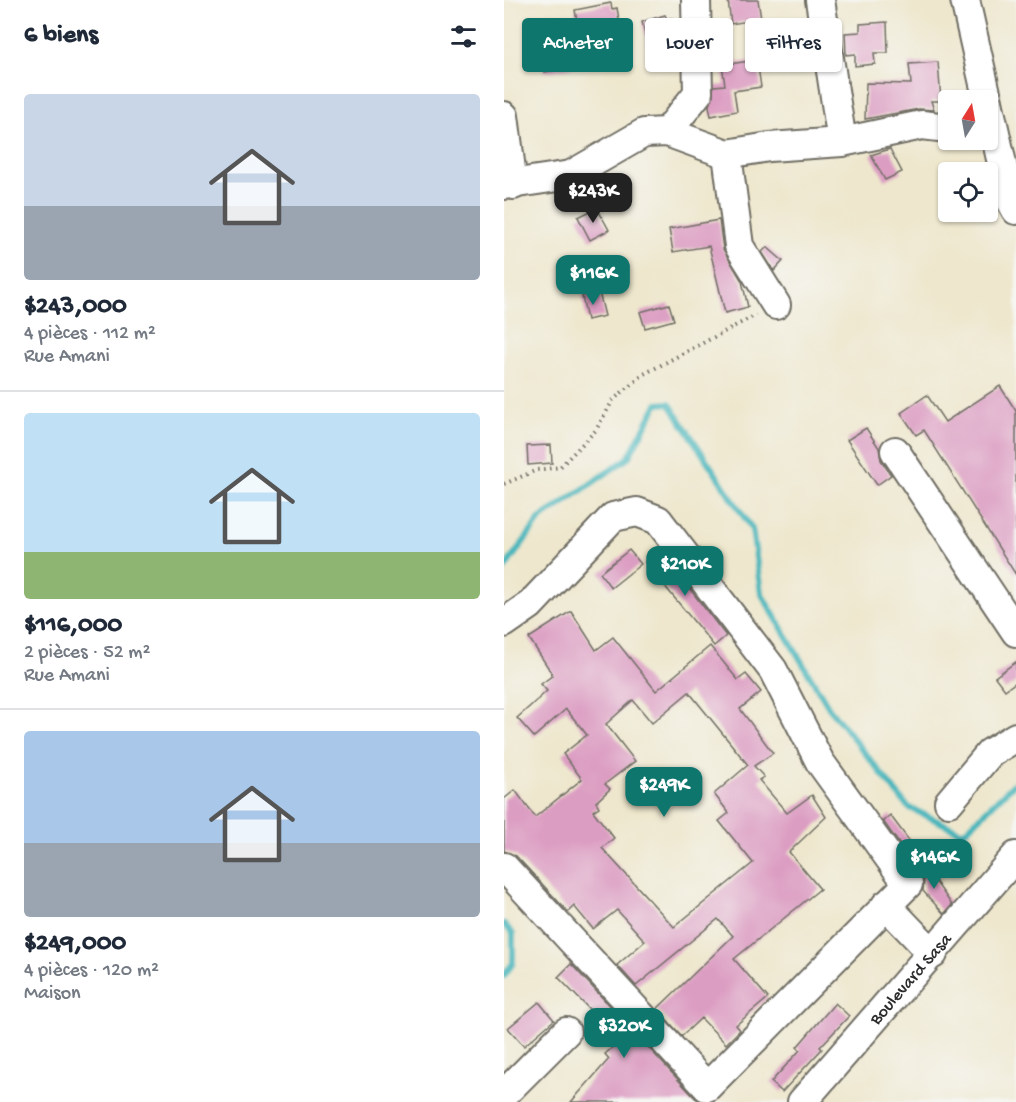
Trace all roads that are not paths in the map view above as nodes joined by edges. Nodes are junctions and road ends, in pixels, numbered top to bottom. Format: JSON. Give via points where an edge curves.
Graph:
{"nodes":[{"id":1,"x":696,"y":0,"type":"edge"},
{"id":2,"x":965,"y":0,"type":"edge"},
{"id":3,"x":818,"y":3,"type":"edge"},
{"id":4,"x":504,"y":116,"type":"edge"},
{"id":5,"x":938,"y":126,"type":"edge"},
{"id":6,"x":667,"y":132,"type":"junction"},
{"id":7,"x":999,"y":137,"type":"edge"},
{"id":8,"x":842,"y":142,"type":"junction"},
{"id":9,"x":727,"y":154,"type":"junction"},
{"id":10,"x":509,"y":185,"type":"edge"},
{"id":11,"x":1016,"y":210,"type":"edge"},
{"id":12,"x":776,"y":304,"type":"road end"},
{"id":13,"x":895,"y":451,"type":"dead end"},
{"id":14,"x":504,"y":623,"type":"edge"},
{"id":15,"x":1016,"y":632,"type":"edge"},
{"id":16,"x":1016,"y":737,"type":"edge"},
{"id":17,"x":949,"y":802,"type":"dead end"},
{"id":18,"x":1016,"y":856,"type":"edge"},
{"id":19,"x":504,"y":867,"type":"edge"},
{"id":20,"x":886,"y":905,"type":"junction"},
{"id":21,"x":933,"y":954,"type":"junction"},
{"id":22,"x":566,"y":1032,"type":"dead end"},
{"id":23,"x":504,"y":1094,"type":"edge"},
{"id":24,"x":802,"y":1102,"type":"edge"}],
"edges":[{"from":1,"to":6,"type":"street","via":[[698,93]]},
{"from":2,"to":7,"type":"street"},
{"from":3,"to":8,"type":"street"},
{"from":4,"to":10,"type":"street"},
{"from":5,"to":8,"type":"street","via":[[922,124]]},
{"from":6,"to":9,"type":"street"},
{"from":6,"to":10,"type":"street","via":[[644,133],[571,175]]},
{"from":7,"to":11,"type":"street","via":[[1010,200]]},
{"from":8,"to":9,"type":"street"},
{"from":9,"to":12,"type":"street","via":[[739,246]]},
{"from":13,"to":15,"type":"street"},
{"from":14,"to":20,"type":"street","via":[[530,605],[613,517],[637,512],[658,520],[773,670],[820,762],[908,884]]},
{"from":16,"to":17,"type":"street","via":[[990,753]]},
{"from":18,"to":21,"type":"street","name":"Boulevard Sasa"},
{"from":19,"to":20,"type":"street","via":[[707,1086]]},
{"from":20,"to":21,"type":"street"},
{"from":21,"to":24,"type":"street","name":"Boulevard Sasa"},
{"from":22,"to":23,"type":"street"}]}
